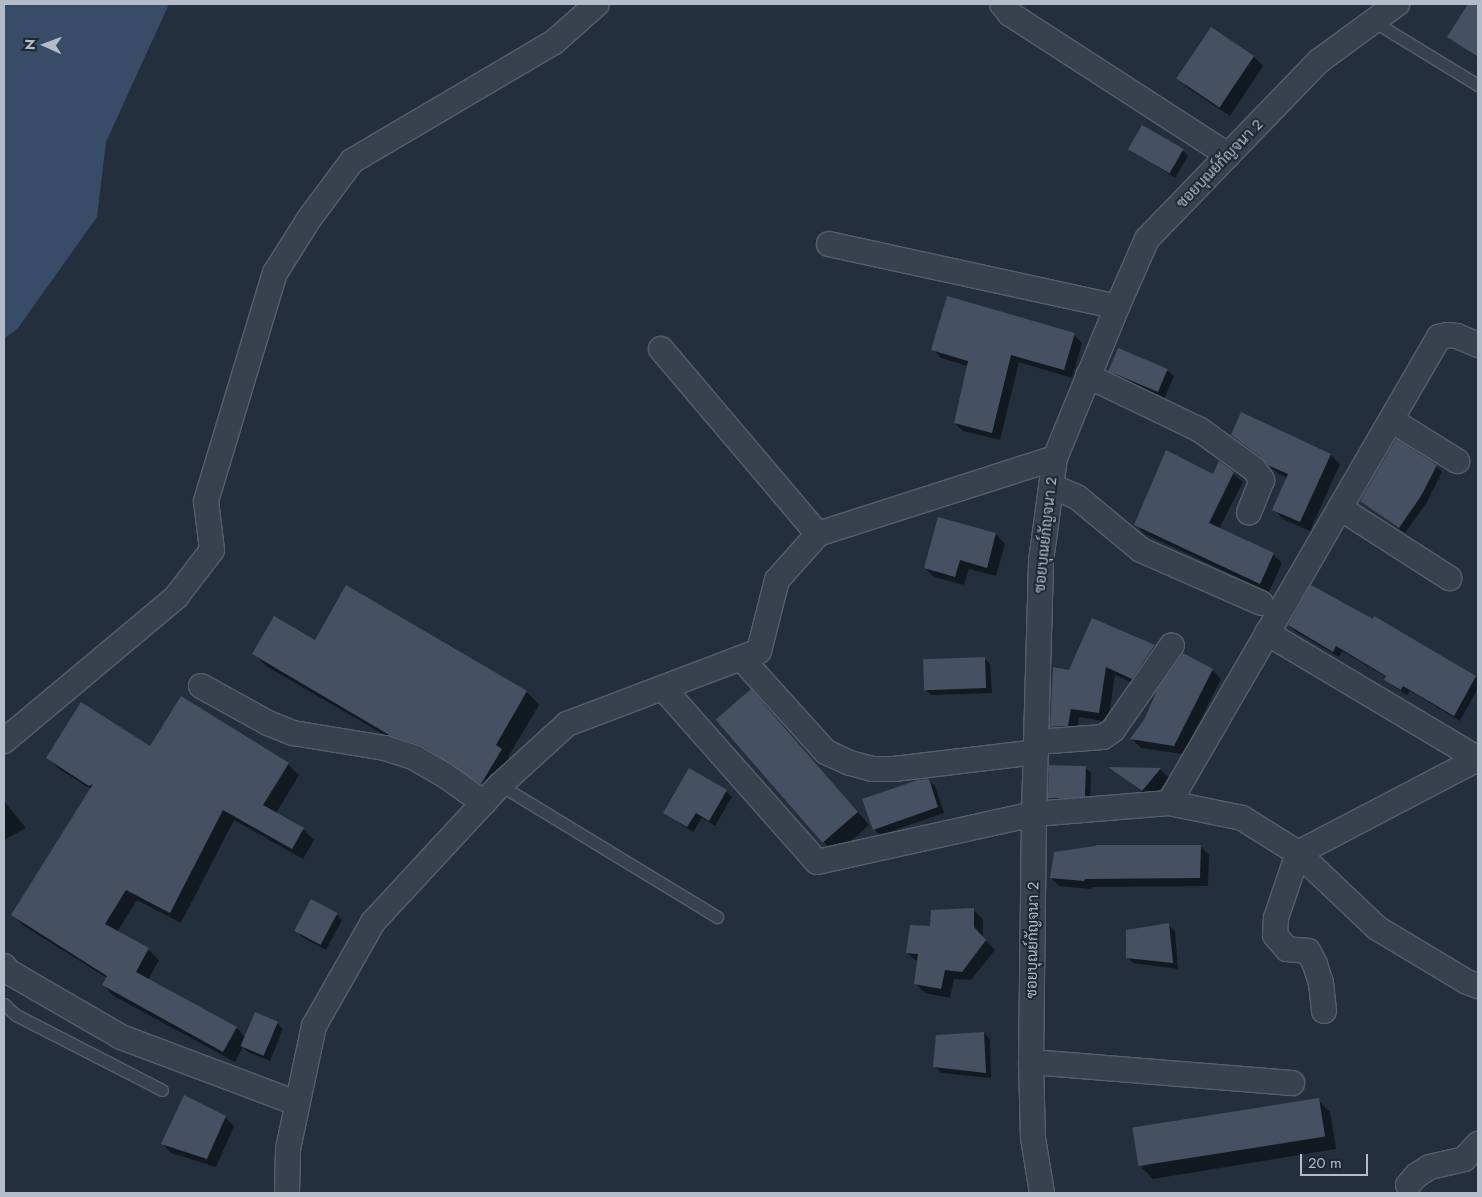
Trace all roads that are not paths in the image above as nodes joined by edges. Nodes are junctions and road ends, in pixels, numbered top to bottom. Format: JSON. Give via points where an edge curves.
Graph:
{"nodes":[{"id":1,"x":597,"y":4,"type":"edge"},
{"id":2,"x":1002,"y":4,"type":"edge"},
{"id":3,"x":1397,"y":4,"type":"edge"},
{"id":4,"x":1373,"y":21,"type":"junction"},
{"id":5,"x":1478,"y":85,"type":"edge"},
{"id":6,"x":1228,"y":155,"type":"junction"},
{"id":7,"x":829,"y":244,"type":"dead end"},
{"id":8,"x":1117,"y":306,"type":"junction"},
{"id":9,"x":1478,"y":345,"type":"edge"},
{"id":10,"x":661,"y":349,"type":"dead end"},
{"id":11,"x":1088,"y":376,"type":"junction"},
{"id":12,"x":1391,"y":420,"type":"junction"},
{"id":13,"x":1055,"y":458,"type":"junction"},
{"id":14,"x":1456,"y":461,"type":"dead end"},
{"id":15,"x":1051,"y":486,"type":"junction"},
{"id":16,"x":1340,"y":508,"type":"junction"},
{"id":17,"x":1249,"y":513,"type":"dead end"},
{"id":18,"x":818,"y":534,"type":"junction"},
{"id":19,"x":1449,"y":578,"type":"dead end"},
{"id":20,"x":1261,"y":603,"type":"dead end"},
{"id":21,"x":1267,"y":632,"type":"junction"},
{"id":22,"x":1172,"y":645,"type":"dead end"},
{"id":23,"x":741,"y":658,"type":"junction"},
{"id":24,"x":201,"y":686,"type":"dead end"},
{"id":25,"x":663,"y":688,"type":"junction"},
{"id":26,"x":4,"y":741,"type":"edge"},
{"id":27,"x":1036,"y":747,"type":"junction"},
{"id":28,"x":1478,"y":759,"type":"edge"},
{"id":29,"x":500,"y":786,"type":"junction"},
{"id":30,"x":484,"y":803,"type":"junction"},
{"id":31,"x":1169,"y":803,"type":"junction"},
{"id":32,"x":1034,"y":814,"type":"junction"},
{"id":33,"x":1298,"y":853,"type":"junction"},
{"id":34,"x":717,"y":917,"type":"dead end"},
{"id":35,"x":4,"y":966,"type":"edge"},
{"id":36,"x":1474,"y":978,"type":"edge"},
{"id":37,"x":4,"y":1004,"type":"edge"},
{"id":38,"x":1324,"y":1010,"type":"dead end"},
{"id":39,"x":1031,"y":1062,"type":"junction"},
{"id":40,"x":1292,"y":1083,"type":"dead end"},
{"id":41,"x":162,"y":1090,"type":"dead end"},
{"id":42,"x":297,"y":1103,"type":"junction"},
{"id":43,"x":1478,"y":1144,"type":"edge"},
{"id":44,"x":1408,"y":1185,"type":"dead end"},
{"id":45,"x":287,"y":1193,"type":"edge"},
{"id":46,"x":1042,"y":1193,"type":"edge"}],
"edges":[{"from":1,"to":26,"type":"street","via":[[554,42],[352,160],[275,273],[206,501],[212,550],[176,597]]},
{"from":2,"to":6,"type":"street","via":[[1010,14]]},
{"from":3,"to":4,"type":"street","name":"ซอยบุณย์กัญจนา 2"},
{"from":4,"to":5,"type":"lane"},
{"from":4,"to":6,"type":"street","name":"ซอยบุณย์กัญจนา 2","via":[[1319,61]]},
{"from":6,"to":8,"type":"street","name":"ซอยบุณย์กัญจนา 2","via":[[1147,239]]},
{"from":7,"to":8,"type":"street"},
{"from":8,"to":11,"type":"street","name":"ซอยบุณย์กัญจนา 2"},
{"from":9,"to":12,"type":"street","via":[[1457,336],[1440,337]]},
{"from":10,"to":18,"type":"street"},
{"from":11,"to":13,"type":"street","name":"ซอยบุณย์กัญจนา 2"},
{"from":11,"to":17,"type":"street","via":[[1200,430],[1254,469],[1262,480]]},
{"from":12,"to":14,"type":"street"},
{"from":12,"to":16,"type":"street"},
{"from":13,"to":15,"type":"street","name":"ซอยบุณย์กัญจนา 2"},
{"from":13,"to":18,"type":"street"},
{"from":15,"to":20,"type":"street","via":[[1077,497],[1141,550]]},
{"from":15,"to":27,"type":"street","name":"ซอยบุณย์กัญจนา 2","via":[[1041,561]]},
{"from":16,"to":19,"type":"street"},
{"from":16,"to":21,"type":"street"},
{"from":18,"to":23,"type":"street","via":[[777,580],[759,650]]},
{"from":21,"to":28,"type":"street"},
{"from":21,"to":31,"type":"street"},
{"from":22,"to":27,"type":"street","via":[[1113,730],[1103,737]]},
{"from":23,"to":25,"type":"street"},
{"from":23,"to":27,"type":"street","via":[[826,752],[850,763],[872,769],[894,769]]},
{"from":24,"to":30,"type":"street","via":[[293,733],[384,748],[415,758]]},
{"from":25,"to":29,"type":"street","via":[[567,724]]},
{"from":25,"to":32,"type":"street","via":[[817,862]]},
{"from":27,"to":32,"type":"street","name":"ซอยบุณย์กัญจนา 2"},
{"from":28,"to":33,"type":"street"},
{"from":29,"to":30,"type":"street"},
{"from":29,"to":34,"type":"lane"},
{"from":30,"to":42,"type":"street","via":[[373,922],[314,1026]]},
{"from":31,"to":32,"type":"street"},
{"from":31,"to":33,"type":"street","via":[[1242,818]]},
{"from":32,"to":39,"type":"street","name":"ซอยบุณย์กัญจนา 2"},
{"from":33,"to":36,"type":"street","via":[[1377,928]]},
{"from":33,"to":38,"type":"street","via":[[1276,918],[1275,935],[1288,949],[1308,951],[1316,964]]},
{"from":35,"to":42,"type":"street","via":[[8,972],[121,1037]]},
{"from":37,"to":41,"type":"lane","via":[[16,1015]]},
{"from":39,"to":40,"type":"street"},
{"from":39,"to":46,"type":"street","name":"ซอยบุณย์กัญจนา 2","via":[[1033,1138]]},
{"from":42,"to":45,"type":"street","via":[[288,1149]]},
{"from":43,"to":44,"type":"street","via":[[1464,1159],[1430,1167]]}]}
